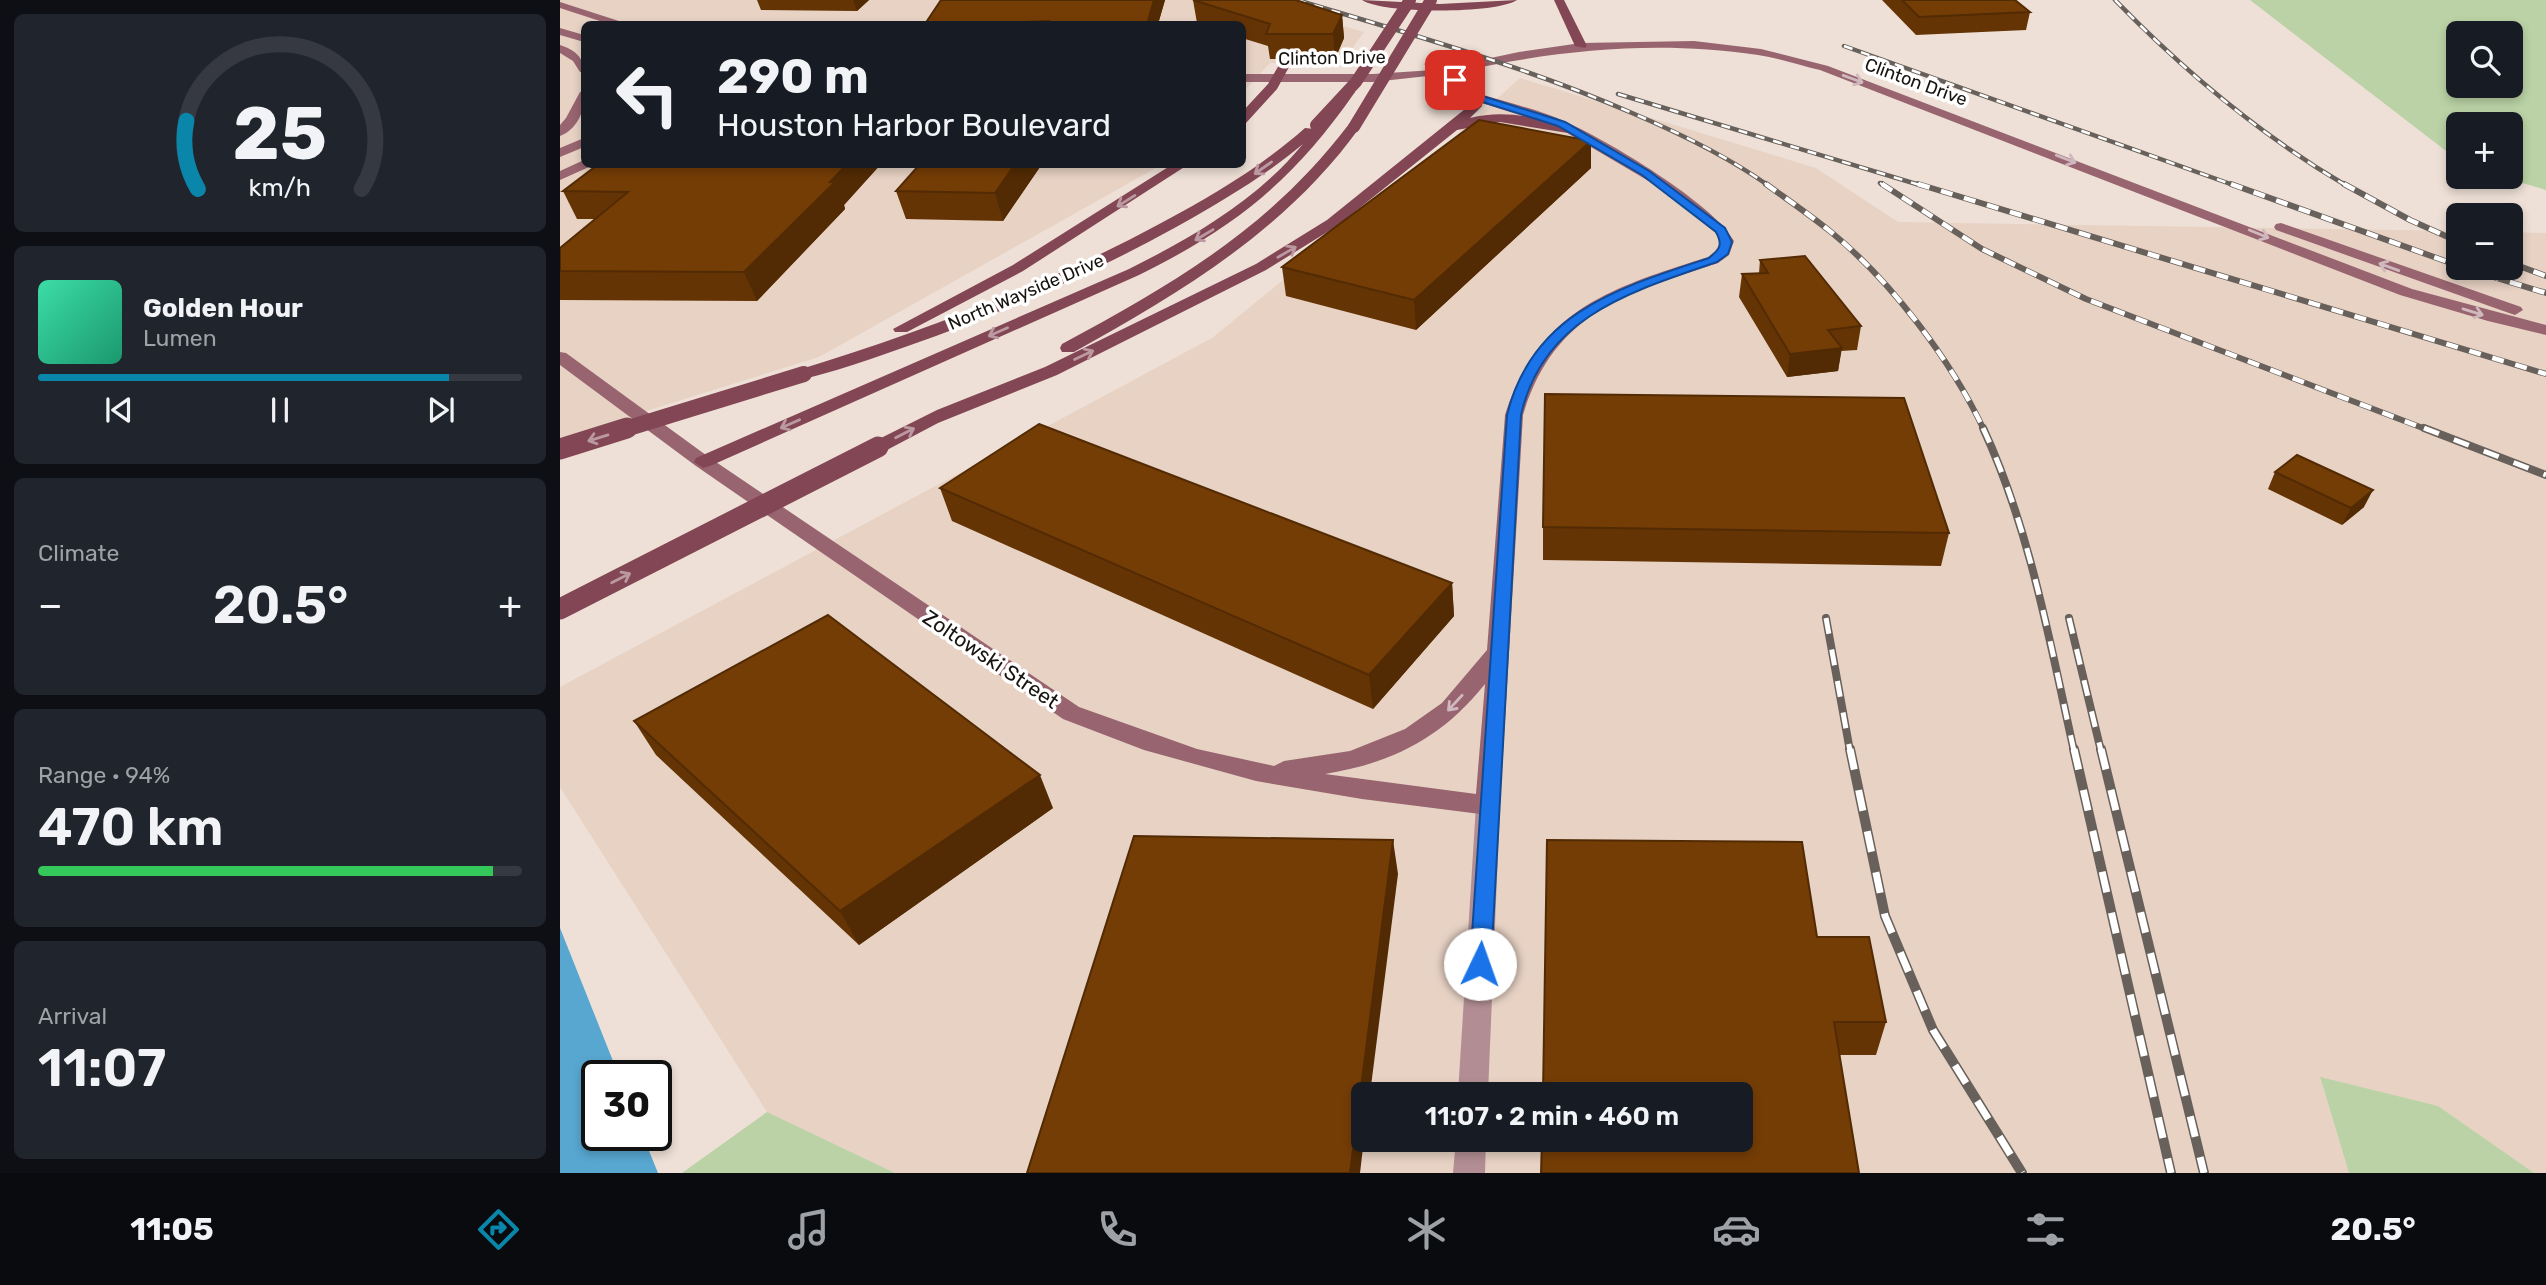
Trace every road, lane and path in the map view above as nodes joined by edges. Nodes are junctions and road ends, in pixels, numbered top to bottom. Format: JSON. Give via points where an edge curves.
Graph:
{"nodes":[{"id":1,"x":1367,"y":0,"type":"edge"},
{"id":2,"x":1410,"y":0,"type":"edge"},
{"id":3,"x":1431,"y":0,"type":"edge"},
{"id":4,"x":1511,"y":0,"type":"edge"},
{"id":5,"x":1559,"y":0,"type":"edge"},
{"id":6,"x":560,"y":5,"type":"edge"},
{"id":7,"x":560,"y":18,"type":"edge"},
{"id":8,"x":609,"y":21,"type":"edge"},
{"id":9,"x":581,"y":25,"type":"edge"},
{"id":10,"x":560,"y":31,"type":"edge"},
{"id":11,"x":581,"y":38,"type":"edge"},
{"id":12,"x":560,"y":43,"type":"edge"},
{"id":13,"x":1579,"y":43,"type":"junction"},
{"id":14,"x":581,"y":46,"type":"edge"},
{"id":15,"x":560,"y":48,"type":"edge"},
{"id":16,"x":1430,"y":64,"type":"junction"},
{"id":17,"x":581,"y":65,"type":"edge"},
{"id":18,"x":1246,"y":68,"type":"edge"},
{"id":19,"x":1450,"y":71,"type":"junction"},
{"id":20,"x":1280,"y":73,"type":"junction"},
{"id":21,"x":1246,"y":77,"type":"edge"},
{"id":22,"x":1470,"y":95,"type":"junction"},
{"id":23,"x":581,"y":101,"type":"edge"},
{"id":24,"x":1246,"y":116,"type":"edge"},
{"id":25,"x":1322,"y":125,"type":"junction"},
{"id":26,"x":2011,"y":125,"type":"dead end"},
{"id":27,"x":1452,"y":127,"type":"junction"},
{"id":28,"x":1568,"y":130,"type":"junction"},
{"id":29,"x":560,"y":132,"type":"edge"},
{"id":30,"x":581,"y":143,"type":"edge"},
{"id":31,"x":560,"y":153,"type":"edge"},
{"id":32,"x":2099,"y":158,"type":"dead end"},
{"id":33,"x":581,"y":166,"type":"edge"},
{"id":34,"x":1177,"y":168,"type":"edge"},
{"id":35,"x":560,"y":176,"type":"edge"},
{"id":36,"x":2238,"y":212,"type":"junction"},
{"id":37,"x":2222,"y":220,"type":"junction"},
{"id":38,"x":2546,"y":323,"type":"edge"},
{"id":39,"x":2546,"y":330,"type":"edge"},
{"id":40,"x":560,"y":357,"type":"edge"},
{"id":41,"x":805,"y":370,"type":"junction"},
{"id":42,"x":931,"y":420,"type":"junction"},
{"id":43,"x":560,"y":449,"type":"edge"},
{"id":44,"x":703,"y":462,"type":"junction"},
{"id":45,"x":560,"y":609,"type":"edge"},
{"id":46,"x":1499,"y":651,"type":"junction"},
{"id":47,"x":1256,"y":772,"type":"junction"},
{"id":48,"x":1488,"y":805,"type":"junction"},
{"id":49,"x":1475,"y":1082,"type":"edge"},
{"id":50,"x":1470,"y":1152,"type":"edge"},
{"id":51,"x":1469,"y":1173,"type":"edge"}],
"edges":[{"from":1,"to":4,"type":"main road","via":[[1450,6]]},
{"from":2,"to":25,"type":"main road","bridge":true},
{"from":3,"to":42,"type":"main road","bridge":true,"via":[[1354,127],[1316,176],[1234,246],[1100,331]]},
{"from":5,"to":13,"type":"main road"},
{"from":6,"to":8,"type":"main road"},
{"from":7,"to":9,"type":"main road"},
{"from":10,"to":11,"type":"main road"},
{"from":12,"to":14,"type":"main road"},
{"from":13,"to":16,"type":"main road","name":"Clinton Drive"},
{"from":13,"to":19,"type":"main road","name":"Clinton Drive"},
{"from":13,"to":26,"type":"main road","name":"Clinton Drive","via":[[1712,38],[1781,46],[1839,62]]},
{"from":13,"to":37,"type":"main road","name":"Clinton Drive","one_way":true,"via":[[1694,44],[1793,59]]},
{"from":15,"to":17,"type":"main road"},
{"from":16,"to":19,"type":"main road"},
{"from":16,"to":20,"type":"main road","name":"Clinton Drive"},
{"from":18,"to":20,"type":"main road","name":"Clinton Drive"},
{"from":19,"to":20,"type":"main road","name":"Clinton Drive","via":[[1373,78]]},
{"from":19,"to":22,"type":"main road","via":[[1457,85]]},
{"from":20,"to":21,"type":"main road","name":"Clinton Drive"},
{"from":20,"to":24,"type":"main road"},
{"from":22,"to":27,"type":"main road","via":[[1476,106]]},
{"from":22,"to":28,"type":"main road","via":[[1546,117]]},
{"from":23,"to":29,"type":"main road"},
{"from":25,"to":41,"type":"main road","name":"North Wayside Drive","one_way":true,"via":[[1240,184],[1113,255],[962,320]]},
{"from":25,"to":44,"type":"main road","one_way":true,"via":[[1288,171],[1260,197],[1181,248]]},
{"from":27,"to":28,"type":"main road","via":[[1500,118]]},
{"from":42,"to":27,"type":"main road","one_way":true,"via":[[1062,366],[1261,267],[1332,223]]},
{"from":28,"to":46,"type":"main road","via":[[1678,195],[1721,230],[1727,247],[1713,260],[1645,281],[1599,304],[1570,324],[1531,371],[1514,415]]},
{"from":30,"to":31,"type":"main road"},
{"from":32,"to":36,"type":"main road"},
{"from":33,"to":35,"type":"main road"},
{"from":34,"to":41,"type":"main road","one_way":true,"via":[[985,287]]},
{"from":36,"to":37,"type":"main road"},
{"from":38,"to":36,"type":"main road","one_way":true},
{"from":37,"to":39,"type":"main road","name":"Clinton Drive","one_way":true,"via":[[2406,292]]},
{"from":40,"to":44,"type":"main road","name":"Zoltowski Street"},
{"from":41,"to":43,"type":"main road","name":"North Wayside Drive","one_way":true,"bridge":true},
{"from":45,"to":42,"type":"main road","one_way":true,"bridge":true},
{"from":44,"to":47,"type":"main road","name":"Zoltowski Street","via":[[1071,713],[1173,751]]},
{"from":46,"to":47,"type":"main road","one_way":true,"via":[[1449,710],[1393,746],[1329,765]]},
{"from":46,"to":48,"type":"main road"},
{"from":47,"to":48,"type":"main road","name":"Zoltowski Street"},
{"from":48,"to":49,"type":"street"},
{"from":50,"to":51,"type":"street"}]}
